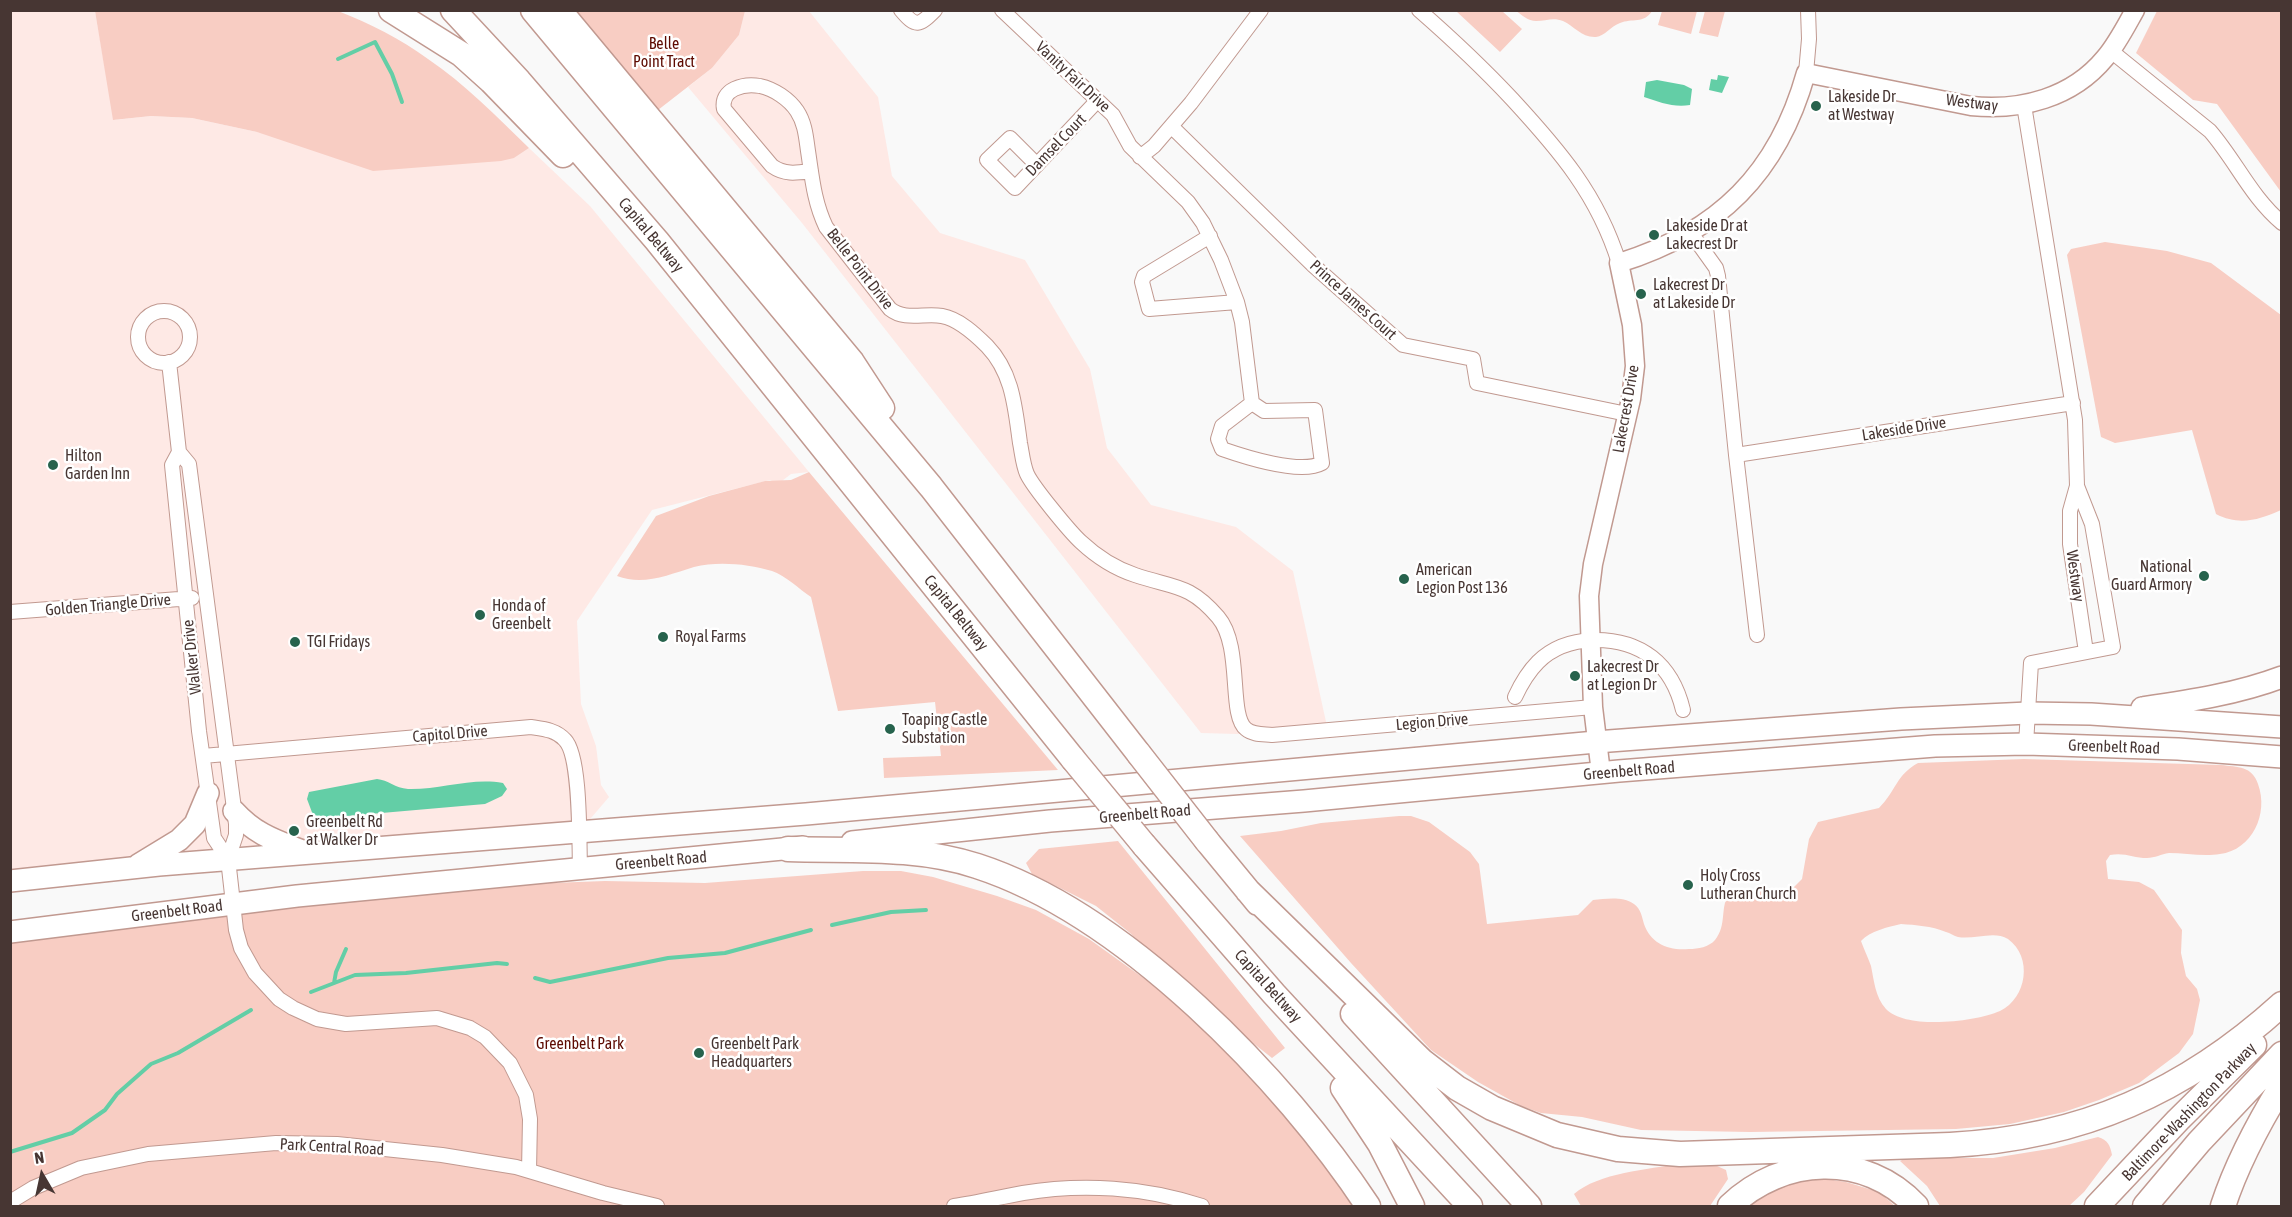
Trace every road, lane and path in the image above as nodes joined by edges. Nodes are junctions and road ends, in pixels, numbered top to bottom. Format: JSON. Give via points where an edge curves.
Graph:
{"nodes":[{"id":1,"x":392,"y":10,"type":"edge"},
{"id":2,"x":453,"y":10,"type":"edge"},
{"id":3,"x":533,"y":10,"type":"edge"},
{"id":4,"x":559,"y":10,"type":"edge"},
{"id":5,"x":901,"y":10,"type":"edge"},
{"id":6,"x":935,"y":10,"type":"edge"},
{"id":7,"x":1002,"y":10,"type":"edge"},
{"id":8,"x":1261,"y":10,"type":"edge"},
{"id":9,"x":1419,"y":10,"type":"edge"},
{"id":10,"x":1808,"y":10,"type":"edge"},
{"id":11,"x":2135,"y":10,"type":"edge"},
{"id":12,"x":2111,"y":51,"type":"junction"},
{"id":13,"x":1806,"y":73,"type":"junction"},
{"id":14,"x":1097,"y":101,"type":"junction"},
{"id":15,"x":2024,"y":105,"type":"junction"},
{"id":16,"x":1172,"y":127,"type":"junction"},
{"id":17,"x":1140,"y":157,"type":"junction"},
{"id":18,"x":1037,"y":165,"type":"junction"},
{"id":19,"x":811,"y":171,"type":"junction"},
{"id":20,"x":2282,"y":223,"type":"edge"},
{"id":21,"x":1691,"y":233,"type":"junction"},
{"id":22,"x":1210,"y":236,"type":"junction"},
{"id":23,"x":1619,"y":263,"type":"junction"},
{"id":24,"x":1237,"y":302,"type":"junction"},
{"id":25,"x":744,"y":347,"type":"junction"},
{"id":26,"x":169,"y":362,"type":"dead end"},
{"id":27,"x":1252,"y":403,"type":"junction"},
{"id":28,"x":2073,"y":403,"type":"junction"},
{"id":29,"x":1627,"y":414,"type":"junction"},
{"id":30,"x":179,"y":452,"type":"junction"},
{"id":31,"x":1736,"y":455,"type":"junction"},
{"id":32,"x":2077,"y":486,"type":"junction"},
{"id":33,"x":931,"y":487,"type":"junction"},
{"id":34,"x":206,"y":596,"type":"junction"},
{"id":35,"x":185,"y":599,"type":"junction"},
{"id":36,"x":10,"y":612,"type":"edge"},
{"id":37,"x":1757,"y":634,"type":"dead end"},
{"id":38,"x":1589,"y":640,"type":"junction"},
{"id":39,"x":2086,"y":652,"type":"junction"},
{"id":40,"x":2282,"y":677,"type":"edge"},
{"id":41,"x":1515,"y":697,"type":"dead end"},
{"id":42,"x":1593,"y":707,"type":"junction"},
{"id":43,"x":1683,"y":710,"type":"dead end"},
{"id":44,"x":2028,"y":713,"type":"junction"},
{"id":45,"x":2091,"y":714,"type":"junction"},
{"id":46,"x":2282,"y":728,"type":"edge"},
{"id":47,"x":1272,"y":735,"type":"joint"},
{"id":48,"x":1596,"y":742,"type":"junction"},
{"id":49,"x":2026,"y":744,"type":"junction"},
{"id":50,"x":228,"y":754,"type":"junction"},
{"id":51,"x":203,"y":756,"type":"junction"},
{"id":52,"x":2282,"y":757,"type":"edge"},
{"id":53,"x":1601,"y":773,"type":"junction"},
{"id":54,"x":208,"y":793,"type":"junction"},
{"id":55,"x":234,"y":811,"type":"junction"},
{"id":56,"x":579,"y":832,"type":"junction"},
{"id":57,"x":788,"y":849,"type":"junction"},
{"id":58,"x":309,"y":853,"type":"junction"},
{"id":59,"x":228,"y":859,"type":"junction"},
{"id":60,"x":134,"y":868,"type":"junction"},
{"id":61,"x":580,"y":868,"type":"junction"},
{"id":62,"x":10,"y":881,"type":"edge"},
{"id":63,"x":1248,"y":891,"type":"junction"},
{"id":64,"x":233,"y":904,"type":"junction"},
{"id":65,"x":10,"y":933,"type":"edge"},
{"id":66,"x":1274,"y":994,"type":"junction"},
{"id":67,"x":2282,"y":1004,"type":"edge"},
{"id":68,"x":2282,"y":1019,"type":"edge"},
{"id":69,"x":2282,"y":1054,"type":"edge"},
{"id":70,"x":2282,"y":1085,"type":"edge"},
{"id":71,"x":529,"y":1171,"type":"junction"},
{"id":72,"x":10,"y":1202,"type":"edge"},
{"id":73,"x":657,"y":1206,"type":"edge"},
{"id":74,"x":954,"y":1206,"type":"edge"},
{"id":75,"x":1202,"y":1206,"type":"edge"},
{"id":76,"x":1368,"y":1206,"type":"edge"},
{"id":77,"x":1412,"y":1206,"type":"edge"},
{"id":78,"x":1470,"y":1206,"type":"edge"},
{"id":79,"x":1530,"y":1206,"type":"edge"},
{"id":80,"x":1730,"y":1206,"type":"edge"},
{"id":81,"x":1916,"y":1206,"type":"edge"},
{"id":82,"x":2097,"y":1206,"type":"edge"},
{"id":83,"x":2145,"y":1206,"type":"edge"},
{"id":84,"x":2223,"y":1206,"type":"edge"}],
"edges":[{"from":1,"to":25,"type":"highway","via":[[461,54],[491,81]]},
{"from":2,"to":25,"type":"highway","name":"Capital Beltway","via":[[585,157]]},
{"from":3,"to":33,"type":"highway"},
{"from":4,"to":33,"type":"highway","via":[[852,362]]},
{"from":5,"to":6,"type":"street","via":[[911,23],[918,24]]},
{"from":7,"to":14,"type":"street","name":"Vanity Fair Drive"},
{"from":8,"to":16,"type":"street"},
{"from":9,"to":23,"type":"street","name":"Lakecrest Drive","via":[[1508,95],[1567,162],[1598,211]]},
{"from":10,"to":13,"type":"street"},
{"from":11,"to":12,"type":"street","name":"Westway"},
{"from":12,"to":15,"type":"street","name":"Westway","via":[[2068,89]]},
{"from":12,"to":20,"type":"street","via":[[2210,131],[2258,201]]},
{"from":13,"to":15,"type":"street","name":"Westway","via":[[1971,106]]},
{"from":13,"to":21,"type":"street","via":[[1784,134],[1760,170],[1733,201]]},
{"from":14,"to":17,"type":"street","name":"Vanity Fair Drive","via":[[1113,115]]},
{"from":14,"to":18,"type":"street","name":"Damsel Court"},
{"from":15,"to":28,"type":"street"},
{"from":16,"to":17,"type":"street"},
{"from":16,"to":29,"type":"street","name":"Prince James Court","via":[[1314,266],[1403,345],[1473,359],[1477,383]]},
{"from":17,"to":22,"type":"street","name":"Vanity Fair Drive","via":[[1188,202]]},
{"from":18,"to":18,"type":"street","name":"Damsel Court","via":[[1015,188],[987,160],[1010,138]]},
{"from":19,"to":19,"type":"street","name":"Belle Point Drive","via":[[803,122],[791,103],[761,86],[742,86],[729,92],[724,109],[772,166],[781,172]]},
{"from":19,"to":47,"type":"street","name":"Belle Point Drive","via":[[815,198],[826,227],[890,309],[903,316],[945,316],[969,329],[990,348],[1013,390],[1028,475],[1079,541],[1120,570],[1190,591],[1222,622],[1232,646],[1240,722],[1251,732]]},
{"from":21,"to":23,"type":"street"},
{"from":21,"to":31,"type":"street","via":[[1718,273]]},
{"from":22,"to":24,"type":"street","name":"Vanity Fair Drive"},
{"from":22,"to":24,"type":"street","via":[[1144,276],[1149,309]]},
{"from":23,"to":29,"type":"street","name":"Lakecrest Drive","via":[[1635,355]]},
{"from":24,"to":27,"type":"street","name":"Vanity Fair Drive"},
{"from":25,"to":66,"type":"highway","name":"Capital Beltway","bridge":true,"via":[[1073,759]]},
{"from":26,"to":30,"type":"street","name":"Walker Drive"},
{"from":27,"to":27,"type":"street","via":[[1222,426],[1218,439],[1222,449],[1304,468],[1322,463],[1315,410],[1264,411]]},
{"from":28,"to":31,"type":"street","name":"Lakeside Drive"},
{"from":28,"to":32,"type":"street"},
{"from":29,"to":38,"type":"street","name":"Lakecrest Drive","via":[[1593,564]]},
{"from":30,"to":34,"type":"street","name":"Walker Drive","via":[[189,464]]},
{"from":30,"to":35,"type":"street","name":"Walker Drive","via":[[172,465]]},
{"from":31,"to":37,"type":"street"},
{"from":32,"to":39,"type":"street","name":"Westway","via":[[2070,511],[2070,544]]},
{"from":32,"to":39,"type":"street","name":"Westway","via":[[2092,524],[2113,647]]},
{"from":33,"to":63,"type":"highway","bridge":true},
{"from":34,"to":35,"type":"street","name":"Golden Triangle Drive"},
{"from":34,"to":50,"type":"street","name":"Walker Drive"},
{"from":35,"to":36,"type":"street","name":"Golden Triangle Drive"},
{"from":35,"to":51,"type":"street","name":"Walker Drive"},
{"from":38,"to":41,"type":"street","via":[[1565,644],[1543,657],[1526,676]]},
{"from":38,"to":42,"type":"street","name":"Lakecrest Drive"},
{"from":38,"to":43,"type":"street","via":[[1619,642],[1643,651],[1670,676]]},
{"from":39,"to":44,"type":"street","via":[[2031,663]]},
{"from":40,"to":45,"type":"main road","via":[[2207,698]]},
{"from":42,"to":47,"type":"street","name":"Legion Drive"},
{"from":42,"to":48,"type":"street","name":"Lakecrest Drive"},
{"from":44,"to":45,"type":"main road","name":"Greenbelt Road"},
{"from":44,"to":48,"type":"main road","name":"Greenbelt Road","via":[[1901,718]]},
{"from":44,"to":49,"type":"street"},
{"from":45,"to":46,"type":"main road","name":"Greenbelt Road"},
{"from":48,"to":53,"type":"street","name":"Lakecrest Drive"},
{"from":48,"to":56,"type":"main road","name":"Greenbelt Road"},
{"from":49,"to":52,"type":"main road","name":"Greenbelt Road"},
{"from":49,"to":53,"type":"main road","name":"Greenbelt Road","via":[[1935,746]]},
{"from":50,"to":51,"type":"street","name":"Capitol Drive"},
{"from":50,"to":55,"type":"street","name":"Walker Drive"},
{"from":50,"to":56,"type":"street","name":"Capitol Drive","via":[[531,727],[546,729],[561,736],[571,749]]},
{"from":51,"to":54,"type":"street","name":"Walker Drive"},
{"from":53,"to":57,"type":"main road","name":"Greenbelt Road","via":[[1050,821]]},
{"from":54,"to":59,"type":"street","name":"Walker Drive","via":[[214,838]]},
{"from":54,"to":60,"type":"main road","via":[[195,824],[179,840]]},
{"from":55,"to":58,"type":"main road","via":[[266,837]]},
{"from":55,"to":59,"type":"street","name":"Walker Drive","via":[[236,834]]},
{"from":56,"to":58,"type":"main road","name":"Greenbelt Road"},
{"from":56,"to":61,"type":"street","name":"Capitol Drive"},
{"from":57,"to":61,"type":"main road","name":"Greenbelt Road"},
{"from":57,"to":76,"type":"highway","via":[[942,857],[977,866],[1053,899],[1161,976],[1241,1051],[1284,1097]]},
{"from":58,"to":59,"type":"main road","name":"Greenbelt Road"},
{"from":59,"to":60,"type":"main road","name":"Greenbelt Road"},
{"from":59,"to":64,"type":"street","name":"Walker Drive"},
{"from":60,"to":62,"type":"main road","name":"Greenbelt Road"},
{"from":61,"to":64,"type":"main road","name":"Greenbelt Road"},
{"from":63,"to":67,"type":"highway","via":[[1422,1061],[1457,1088],[1492,1108],[1557,1135],[1627,1150],[1680,1154],[1950,1145],[1988,1143],[2058,1130],[2167,1087],[2210,1062]]},
{"from":63,"to":79,"type":"highway","via":[[1328,986]]},
{"from":64,"to":65,"type":"main road","name":"Greenbelt Road"},
{"from":64,"to":71,"type":"street","name":"Walker Drive","via":[[238,939],[250,965],[293,1008],[317,1019],[346,1024],[437,1018],[470,1028],[495,1045],[516,1073],[526,1095],[530,1119]]},
{"from":66,"to":77,"type":"highway","via":[[1366,1121]]},
{"from":66,"to":78,"type":"highway","name":"Capital Beltway"},
{"from":68,"to":82,"type":"highway","name":"Baltimore-Washington Parkway"},
{"from":69,"to":83,"type":"highway","name":"Baltimore-Washington Parkway"},
{"from":70,"to":84,"type":"highway","via":[[2260,1120]]},
{"from":71,"to":72,"type":"street","name":"Park Central Road","via":[[442,1155],[336,1144],[276,1143],[148,1154],[81,1168]]},
{"from":71,"to":73,"type":"street","name":"Park Central Road"},
{"from":74,"to":75,"type":"street","via":[[1024,1192],[1103,1188],[1140,1191]]},
{"from":80,"to":81,"type":"highway","via":[[1771,1177],[1817,1167],[1851,1169],[1869,1175],[1897,1189]]}]}
